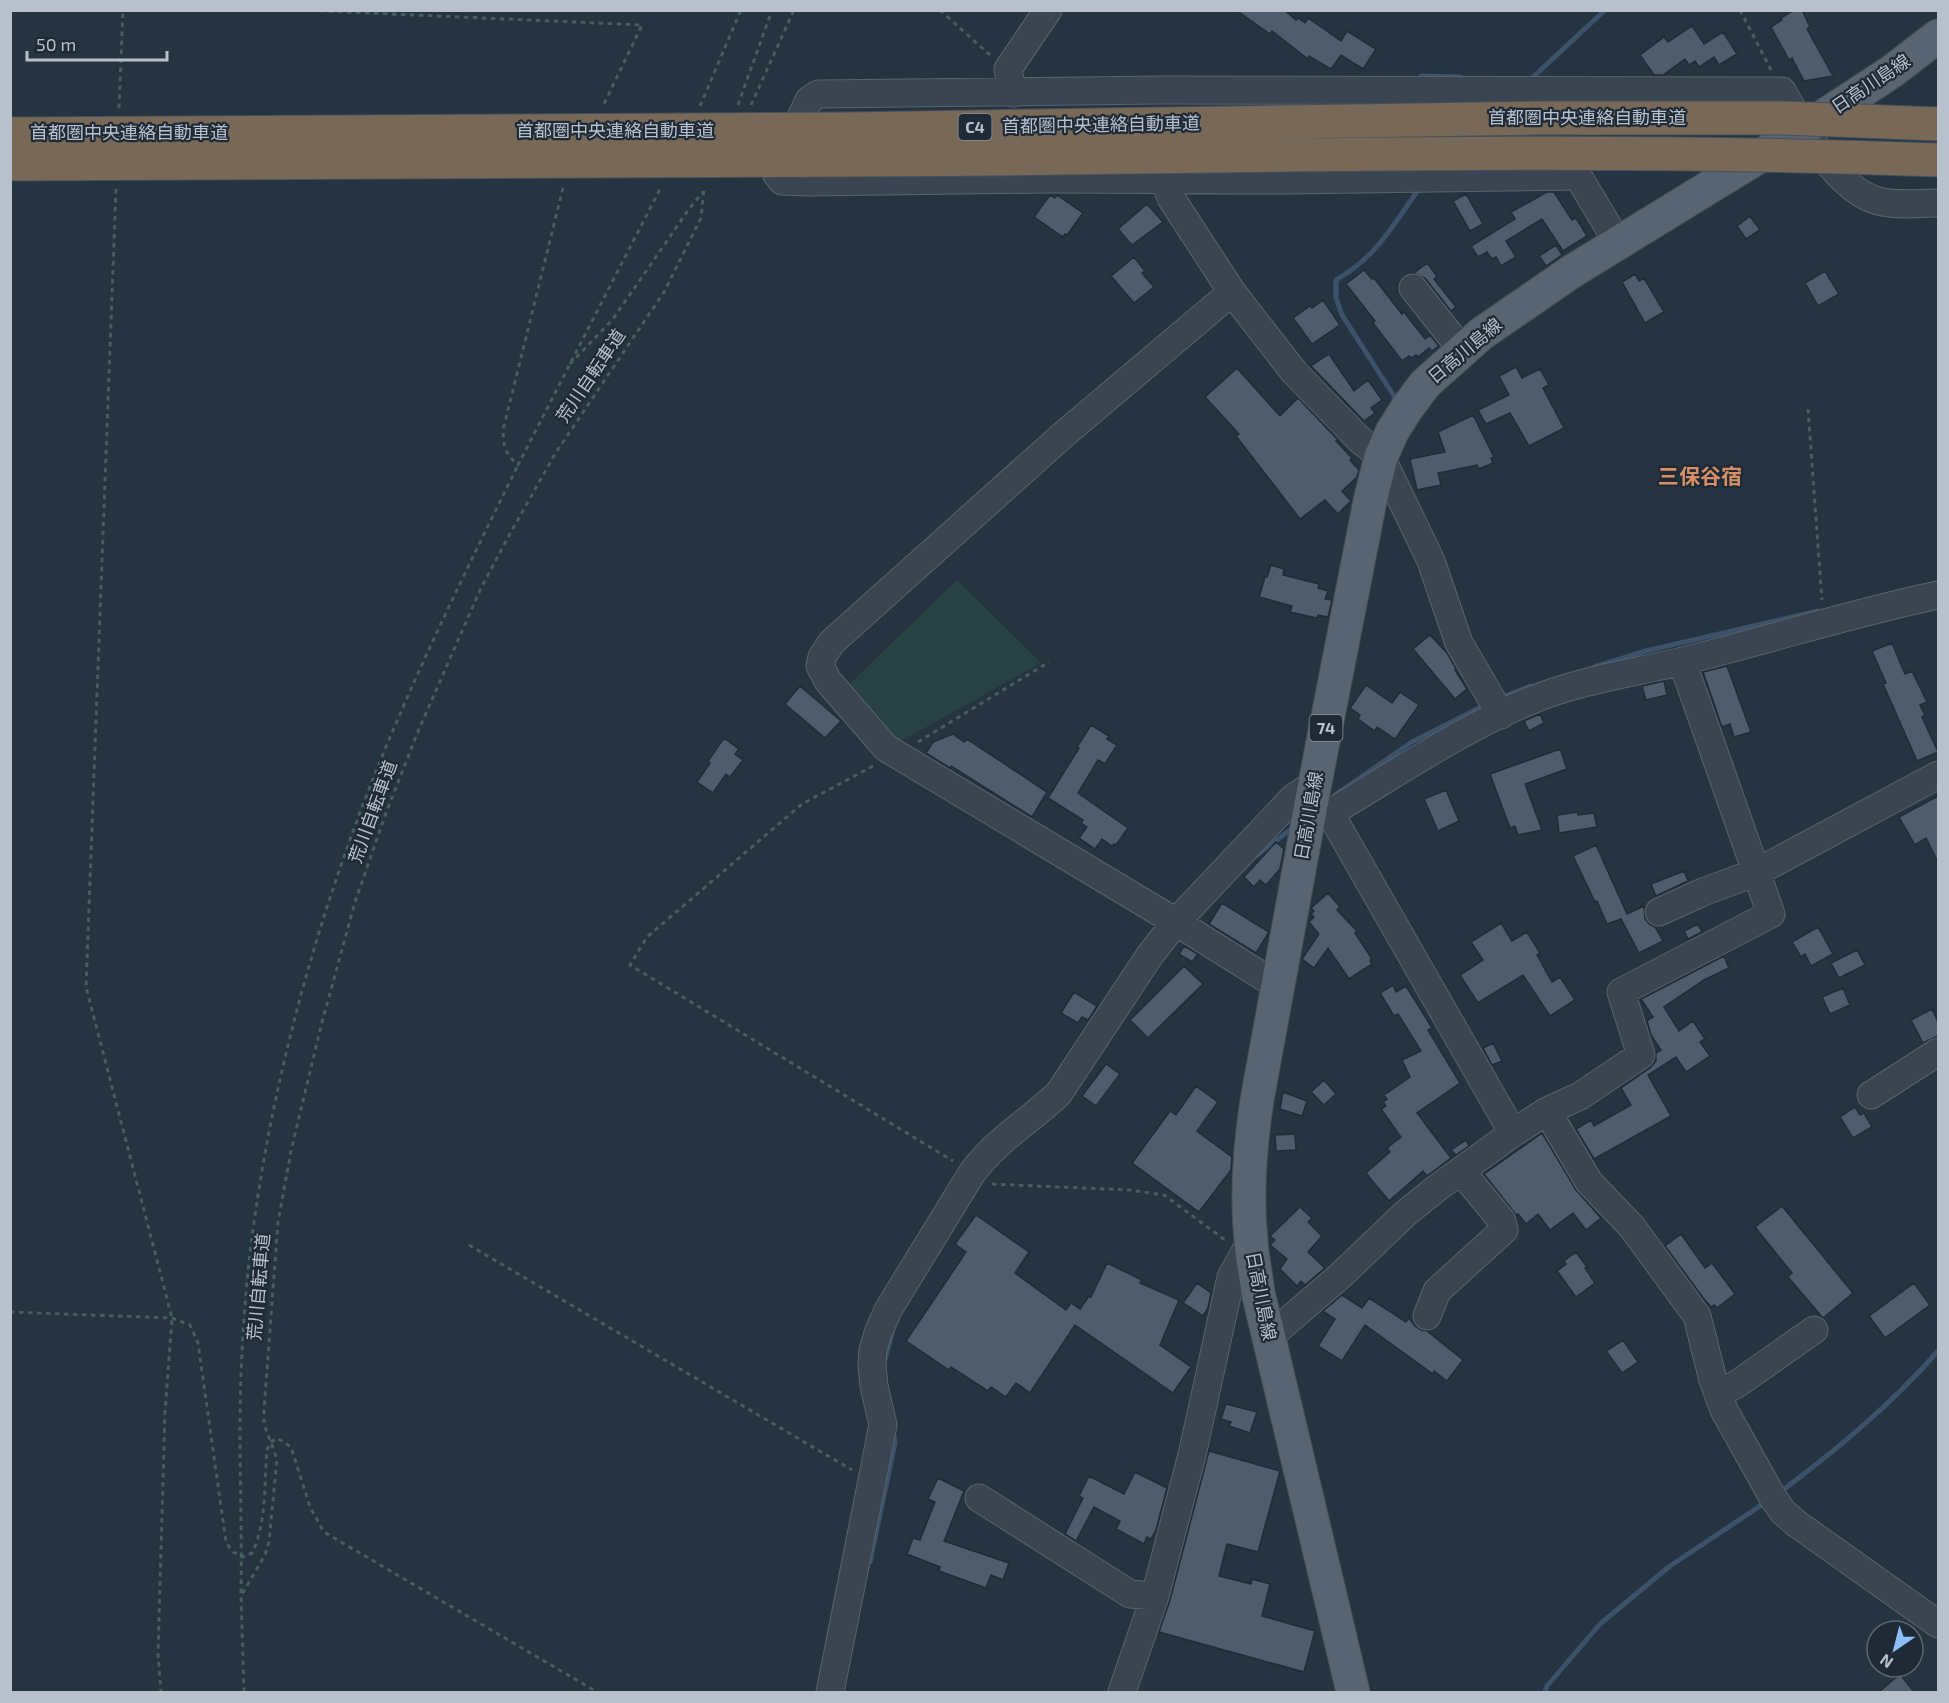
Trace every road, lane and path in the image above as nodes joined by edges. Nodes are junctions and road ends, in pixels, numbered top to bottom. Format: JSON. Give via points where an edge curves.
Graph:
{"nodes":[{"id":1,"x":123,"y":10,"type":"edge"},
{"id":2,"x":741,"y":10,"type":"edge"},
{"id":3,"x":772,"y":10,"type":"edge"},
{"id":4,"x":794,"y":10,"type":"edge"},
{"id":5,"x":940,"y":10,"type":"edge"},
{"id":6,"x":1048,"y":10,"type":"edge"},
{"id":7,"x":1740,"y":10,"type":"edge"},
{"id":8,"x":1938,"y":36,"type":"edge"},
{"id":9,"x":1011,"y":81,"type":"junction"},
{"id":10,"x":1161,"y":90,"type":"junction"},
{"id":11,"x":1425,"y":92,"type":"junction"},
{"id":12,"x":1578,"y":92,"type":"junction"},
{"id":13,"x":1782,"y":92,"type":"junction"},
{"id":14,"x":734,"y":113,"type":"dead end"},
{"id":15,"x":696,"y":114,"type":"dead end"},
{"id":16,"x":746,"y":115,"type":"dead end"},
{"id":17,"x":119,"y":118,"type":"dead end"},
{"id":18,"x":1938,"y":124,"type":"edge"},
{"id":19,"x":1804,"y":129,"type":"junction"},
{"id":20,"x":10,"y":134,"type":"edge"},
{"id":21,"x":1938,"y":160,"type":"edge"},
{"id":22,"x":10,"y":164,"type":"edge"},
{"id":23,"x":1578,"y":176,"type":"junction"},
{"id":24,"x":1424,"y":178,"type":"junction"},
{"id":25,"x":1164,"y":179,"type":"junction"},
{"id":26,"x":663,"y":182,"type":"dead end"},
{"id":27,"x":704,"y":183,"type":"dead end"},
{"id":28,"x":710,"y":184,"type":"dead end"},
{"id":29,"x":116,"y":189,"type":"dead end"},
{"id":30,"x":704,"y":192,"type":"junction"},
{"id":31,"x":1938,"y":203,"type":"edge"},
{"id":32,"x":1618,"y":243,"type":"junction"},
{"id":33,"x":1413,"y":288,"type":"dead end"},
{"id":34,"x":1232,"y":292,"type":"junction"},
{"id":35,"x":1462,"y":350,"type":"junction"},
{"id":36,"x":1808,"y":409,"type":"dead end"},
{"id":37,"x":1381,"y":457,"type":"junction"},
{"id":38,"x":518,"y":465,"type":"dead end"},
{"id":39,"x":1938,"y":595,"type":"edge"},
{"id":40,"x":1824,"y":622,"type":"junction"},
{"id":41,"x":1682,"y":661,"type":"junction"},
{"id":42,"x":1049,"y":662,"type":"dead end"},
{"id":43,"x":1501,"y":715,"type":"junction"},
{"id":44,"x":896,"y":754,"type":"junction"},
{"id":45,"x":1938,"y":775,"type":"edge"},
{"id":46,"x":1319,"y":801,"type":"junction"},
{"id":47,"x":1757,"y":872,"type":"junction"},
{"id":48,"x":1659,"y":912,"type":"dead end"},
{"id":49,"x":1176,"y":922,"type":"junction"},
{"id":50,"x":1278,"y":986,"type":"junction"},
{"id":51,"x":1938,"y":1052,"type":"edge"},
{"id":52,"x":1871,"y":1095,"type":"dead end"},
{"id":53,"x":1547,"y":1111,"type":"junction"},
{"id":54,"x":1513,"y":1132,"type":"junction"},
{"id":55,"x":1461,"y":1171,"type":"junction"},
{"id":56,"x":972,"y":1173,"type":"junction"},
{"id":57,"x":468,"y":1245,"type":"dead end"},
{"id":58,"x":1247,"y":1247,"type":"junction"},
{"id":59,"x":10,"y":1312,"type":"edge"},
{"id":60,"x":1427,"y":1316,"type":"dead end"},
{"id":61,"x":172,"y":1318,"type":"junction"},
{"id":62,"x":1814,"y":1330,"type":"dead end"},
{"id":63,"x":1268,"y":1338,"type":"junction"},
{"id":64,"x":1718,"y":1394,"type":"junction"},
{"id":65,"x":271,"y":1442,"type":"junction"},
{"id":66,"x":874,"y":1478,"type":"junction"},
{"id":67,"x":979,"y":1498,"type":"dead end"},
{"id":68,"x":242,"y":1557,"type":"junction"},
{"id":69,"x":241,"y":1596,"type":"junction"},
{"id":70,"x":1155,"y":1596,"type":"junction"},
{"id":71,"x":1938,"y":1624,"type":"edge"},
{"id":72,"x":161,"y":1692,"type":"edge"},
{"id":73,"x":244,"y":1692,"type":"edge"},
{"id":74,"x":597,"y":1692,"type":"edge"},
{"id":75,"x":830,"y":1692,"type":"edge"},
{"id":76,"x":1122,"y":1692,"type":"edge"},
{"id":77,"x":1353,"y":1692,"type":"edge"}],
"edges":[{"from":1,"to":17,"type":"path"},
{"from":2,"to":15,"type":"path"},
{"from":3,"to":14,"type":"path"},
{"from":4,"to":16,"type":"path"},
{"from":5,"to":9,"type":"path","via":[[998,63]]},
{"from":6,"to":9,"type":"street"},
{"from":7,"to":13,"type":"path"},
{"from":8,"to":19,"type":"main road","name":"日高川島線","number":"74"},
{"from":9,"to":10,"type":"street"},
{"from":9,"to":25,"type":"street","via":[[818,94],[809,100],[776,173],[782,181],[808,182]]},
{"from":10,"to":11,"type":"street"},
{"from":10,"to":25,"type":"street"},
{"from":11,"to":12,"type":"street"},
{"from":11,"to":24,"type":"street"},
{"from":12,"to":13,"type":"street"},
{"from":12,"to":23,"type":"street"},
{"from":13,"to":19,"type":"street"},
{"from":18,"to":20,"type":"highway","name":"首都圏中央連絡自動車道","number":"C4","bridge":true,"via":[[1783,118],[1539,118],[838,130]]},
{"from":19,"to":31,"type":"street","via":[[1837,173],[1861,194],[1878,201]]},
{"from":19,"to":32,"type":"main road","name":"日高川島線","number":"74"},
{"from":21,"to":22,"type":"highway","name":"首都圏中央連絡自動車道","number":"C4","bridge":true,"via":[[1786,154],[1533,153]]},
{"from":23,"to":24,"type":"street"},
{"from":23,"to":32,"type":"street"},
{"from":24,"to":25,"type":"street"},
{"from":25,"to":34,"type":"street","via":[[1171,198]]},
{"from":26,"to":30,"type":"path","via":[[567,368],[613,319]]},
{"from":27,"to":30,"type":"path","name":"荒川自転車道"},
{"from":28,"to":30,"type":"path"},
{"from":29,"to":61,"type":"path","via":[[86,987]]},
{"from":30,"to":65,"type":"path","name":"荒川自転車道","via":[[701,218],[664,292],[555,454],[482,588],[419,729],[369,859],[327,1000],[278,1222],[264,1410]]},
{"from":32,"to":35,"type":"main road","name":"日高川島線","number":"74","via":[[1519,306]]},
{"from":33,"to":35,"type":"street"},
{"from":34,"to":37,"type":"street","via":[[1294,372]]},
{"from":34,"to":44,"type":"street","via":[[1063,435],[832,642],[820,666],[828,681],[886,748]]},
{"from":35,"to":37,"type":"main road","name":"日高川島線","number":"74","via":[[1425,384],[1392,432]]},
{"from":36,"to":40,"type":"path"},
{"from":37,"to":43,"type":"street","via":[[1431,561],[1459,643]]},
{"from":37,"to":46,"type":"main road","name":"日高川島線","number":"74","via":[[1370,501]]},
{"from":38,"to":68,"type":"path","via":[[442,619],[368,793],[325,916],[289,1047],[266,1154],[249,1262],[241,1357]]},
{"from":39,"to":40,"type":"street"},
{"from":40,"to":41,"type":"street"},
{"from":41,"to":43,"type":"street","via":[[1533,699]]},
{"from":41,"to":47,"type":"street"},
{"from":42,"to":44,"type":"path"},
{"from":43,"to":46,"type":"street"},
{"from":44,"to":49,"type":"street"},
{"from":44,"to":56,"type":"path","via":[[802,804],[647,937],[630,965]]},
{"from":45,"to":47,"type":"street"},
{"from":46,"to":49,"type":"street","via":[[1293,798]]},
{"from":46,"to":50,"type":"main road","name":"日高川島線","number":"74"},
{"from":46,"to":54,"type":"street"},
{"from":47,"to":48,"type":"street"},
{"from":47,"to":53,"type":"street","via":[[1771,914],[1621,992],[1641,1055],[1580,1096]]},
{"from":49,"to":50,"type":"street"},
{"from":49,"to":56,"type":"street","via":[[1059,1093],[987,1153]]},
{"from":50,"to":58,"type":"main road","name":"日高川島線","number":"74","via":[[1251,1145]]},
{"from":51,"to":52,"type":"street"},
{"from":53,"to":54,"type":"street"},
{"from":53,"to":64,"type":"street","via":[[1589,1182],[1632,1227],[1697,1316]]},
{"from":54,"to":55,"type":"street"},
{"from":55,"to":60,"type":"street","via":[[1502,1221],[1504,1230],[1437,1291]]},
{"from":55,"to":63,"type":"street","via":[[1406,1213]]},
{"from":56,"to":58,"type":"path","via":[[991,1184],[1164,1195]]},
{"from":56,"to":66,"type":"street","via":[[888,1310],[878,1333],[873,1350],[874,1386],[883,1425]]},
{"from":57,"to":66,"type":"path","via":[[859,1474]]},
{"from":58,"to":63,"type":"main road","name":"日高川島線","number":"74"},
{"from":58,"to":70,"type":"street","via":[[1231,1277],[1192,1455]]},
{"from":59,"to":61,"type":"path"},
{"from":61,"to":68,"type":"path","via":[[190,1325],[198,1343],[226,1542]]},
{"from":61,"to":72,"type":"path","via":[[165,1412],[158,1654]]},
{"from":62,"to":64,"type":"street"},
{"from":63,"to":77,"type":"main road","name":"日高川島線","number":"74"},
{"from":64,"to":71,"type":"street","via":[[1784,1512]]},
{"from":65,"to":68,"type":"path","via":[[256,1544],[252,1553]]},
{"from":65,"to":69,"type":"path","name":"荒川自転車道","via":[[277,1459],[269,1542]]},
{"from":65,"to":74,"type":"path","via":[[277,1438],[291,1447],[310,1507],[324,1532]]},
{"from":66,"to":75,"type":"street"},
{"from":67,"to":70,"type":"street","via":[[1130,1594]]},
{"from":68,"to":69,"type":"path"},
{"from":69,"to":73,"type":"path"},
{"from":70,"to":76,"type":"street"}]}
